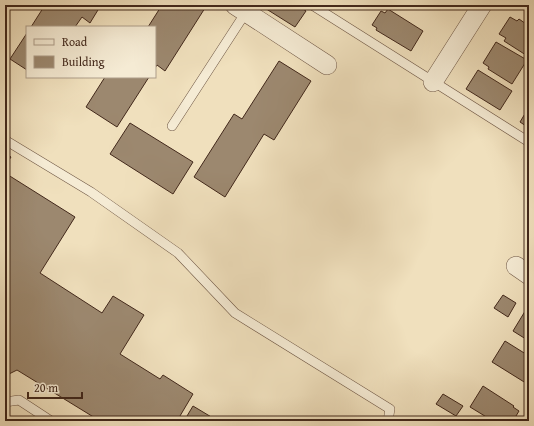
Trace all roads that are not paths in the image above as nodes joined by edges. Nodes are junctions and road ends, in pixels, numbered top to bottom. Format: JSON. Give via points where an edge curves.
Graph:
{"nodes":[{"id":1,"x":312,"y":5,"type":"edge"},
{"id":2,"x":482,"y":5,"type":"edge"},
{"id":3,"x":241,"y":9,"type":"edge"},
{"id":4,"x":327,"y":65,"type":"dead end"},
{"id":5,"x":433,"y":82,"type":"junction"},
{"id":6,"x":172,"y":126,"type":"dead end"},
{"id":7,"x":5,"y":140,"type":"edge"},
{"id":8,"x":529,"y":142,"type":"edge"},
{"id":9,"x":5,"y":402,"type":"edge"},
{"id":10,"x":52,"y":421,"type":"edge"},
{"id":11,"x":388,"y":421,"type":"edge"}],
"edges":[{"from":1,"to":5,"type":"lane"},
{"from":2,"to":5,"type":"street"},
{"from":3,"to":4,"type":"street"},
{"from":3,"to":6,"type":"lane"},
{"from":5,"to":8,"type":"lane"},
{"from":7,"to":11,"type":"lane","via":[[91,192],[178,253],[235,313],[390,409]]},
{"from":9,"to":10,"type":"lane","via":[[18,400]]}]}
